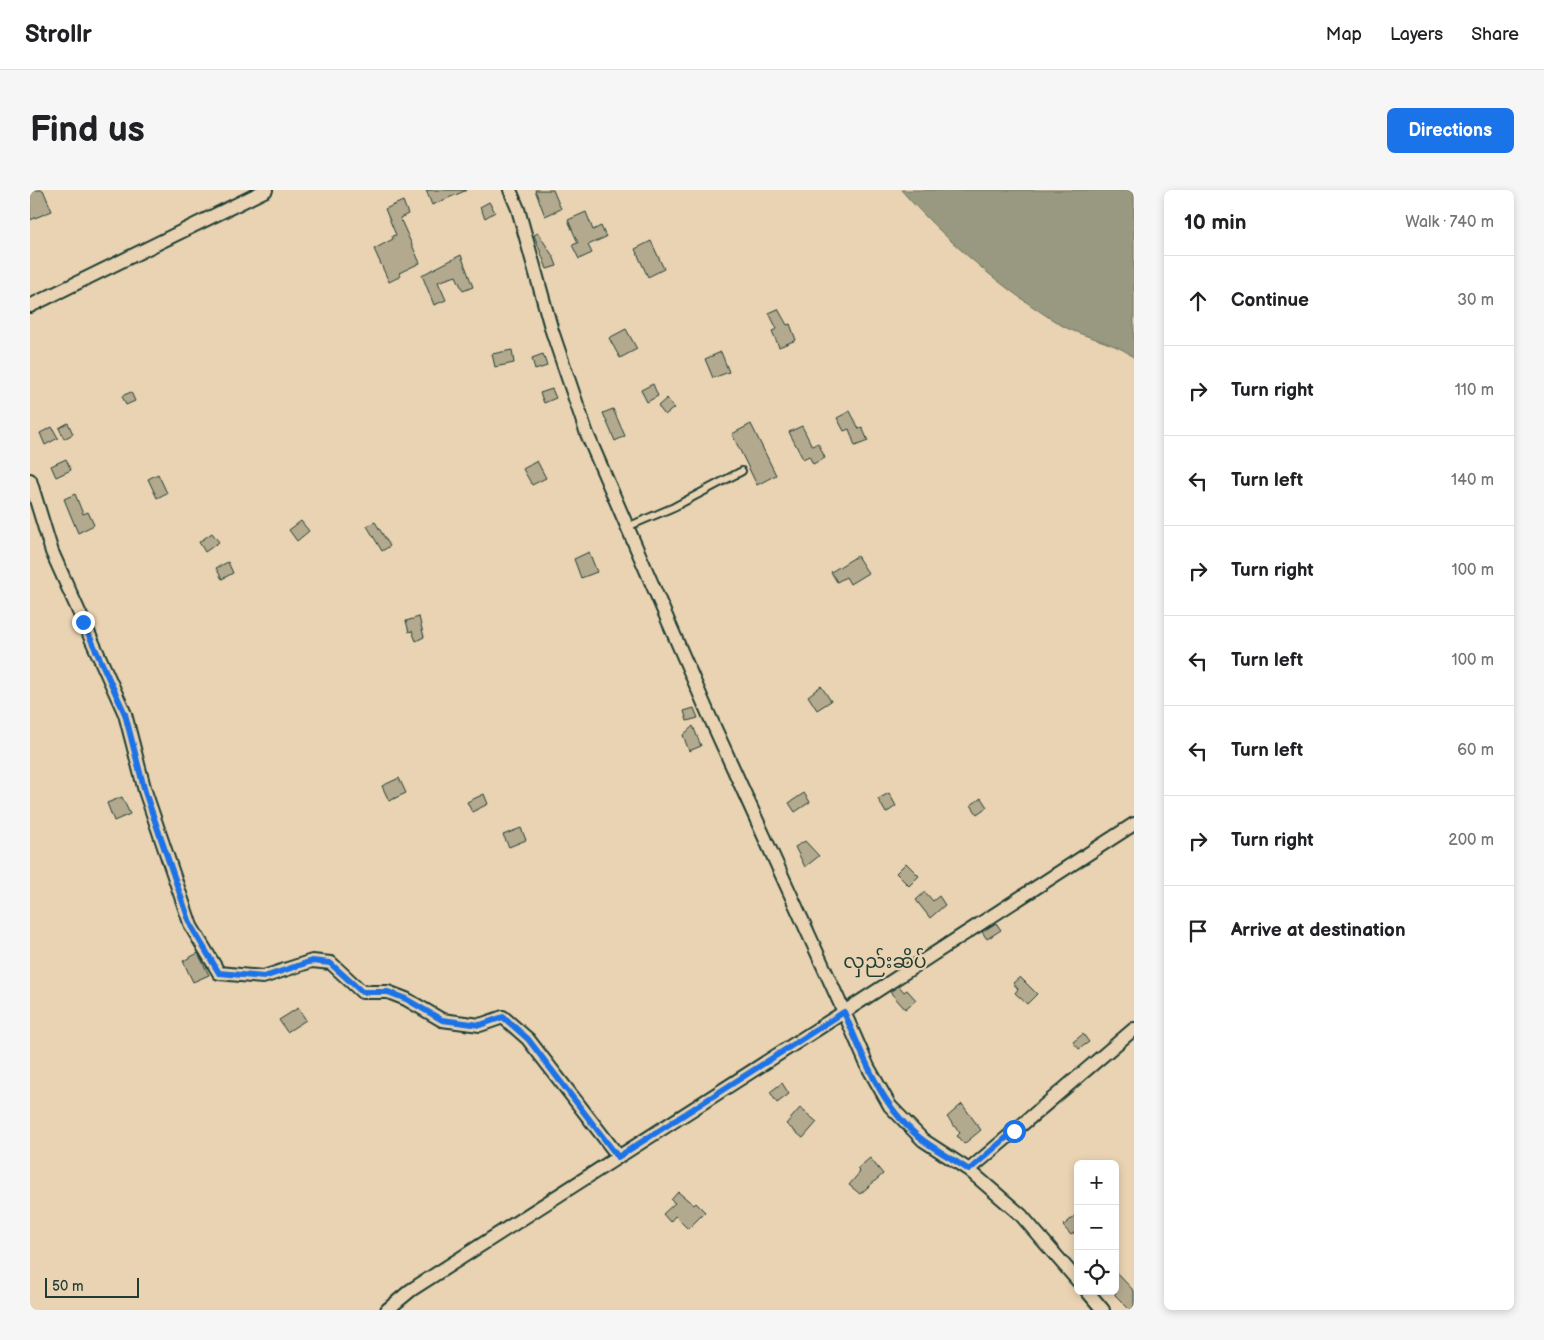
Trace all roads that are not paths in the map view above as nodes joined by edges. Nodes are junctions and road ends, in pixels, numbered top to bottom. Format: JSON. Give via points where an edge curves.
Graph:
{"nodes":[{"id":1,"x":266,"y":190,"type":"edge"},
{"id":2,"x":510,"y":190,"type":"edge"},
{"id":3,"x":30,"y":306,"type":"edge"},
{"id":4,"x":742,"y":471,"type":"dead end"},
{"id":5,"x":30,"y":480,"type":"edge"},
{"id":6,"x":628,"y":527,"type":"junction"},
{"id":7,"x":1134,"y":824,"type":"edge"},
{"id":8,"x":844,"y":1012,"type":"junction"},
{"id":9,"x":1134,"y":1029,"type":"edge"},
{"id":10,"x":618,"y":1157,"type":"junction"},
{"id":11,"x":969,"y":1170,"type":"junction"},
{"id":12,"x":1074,"y":1276,"type":"edge"},
{"id":13,"x":1090,"y":1295,"type":"edge"},
{"id":14,"x":387,"y":1310,"type":"edge"},
{"id":15,"x":1103,"y":1310,"type":"edge"}],
"edges":[{"from":1,"to":3,"type":"street"},
{"from":2,"to":6,"type":"street","via":[[552,331],[588,434]]},
{"from":4,"to":6,"type":"lane"},
{"from":5,"to":10,"type":"street","via":[[52,552],[125,714],[145,792],[191,926],[219,973],[264,977],[312,961],[330,963],[362,992],[388,992],[442,1020],[480,1025],[503,1017],[528,1039]]},
{"from":6,"to":8,"type":"street","via":[[708,713]]},
{"from":7,"to":8,"type":"street"},
{"from":8,"to":10,"type":"street"},
{"from":8,"to":11,"type":"street","via":[[868,1068],[890,1106],[923,1140]]},
{"from":9,"to":11,"type":"street"},
{"from":10,"to":14,"type":"street","via":[[411,1290]]},
{"from":11,"to":12,"type":"street","via":[[1021,1215]]},
{"from":13,"to":15,"type":"street"}]}
